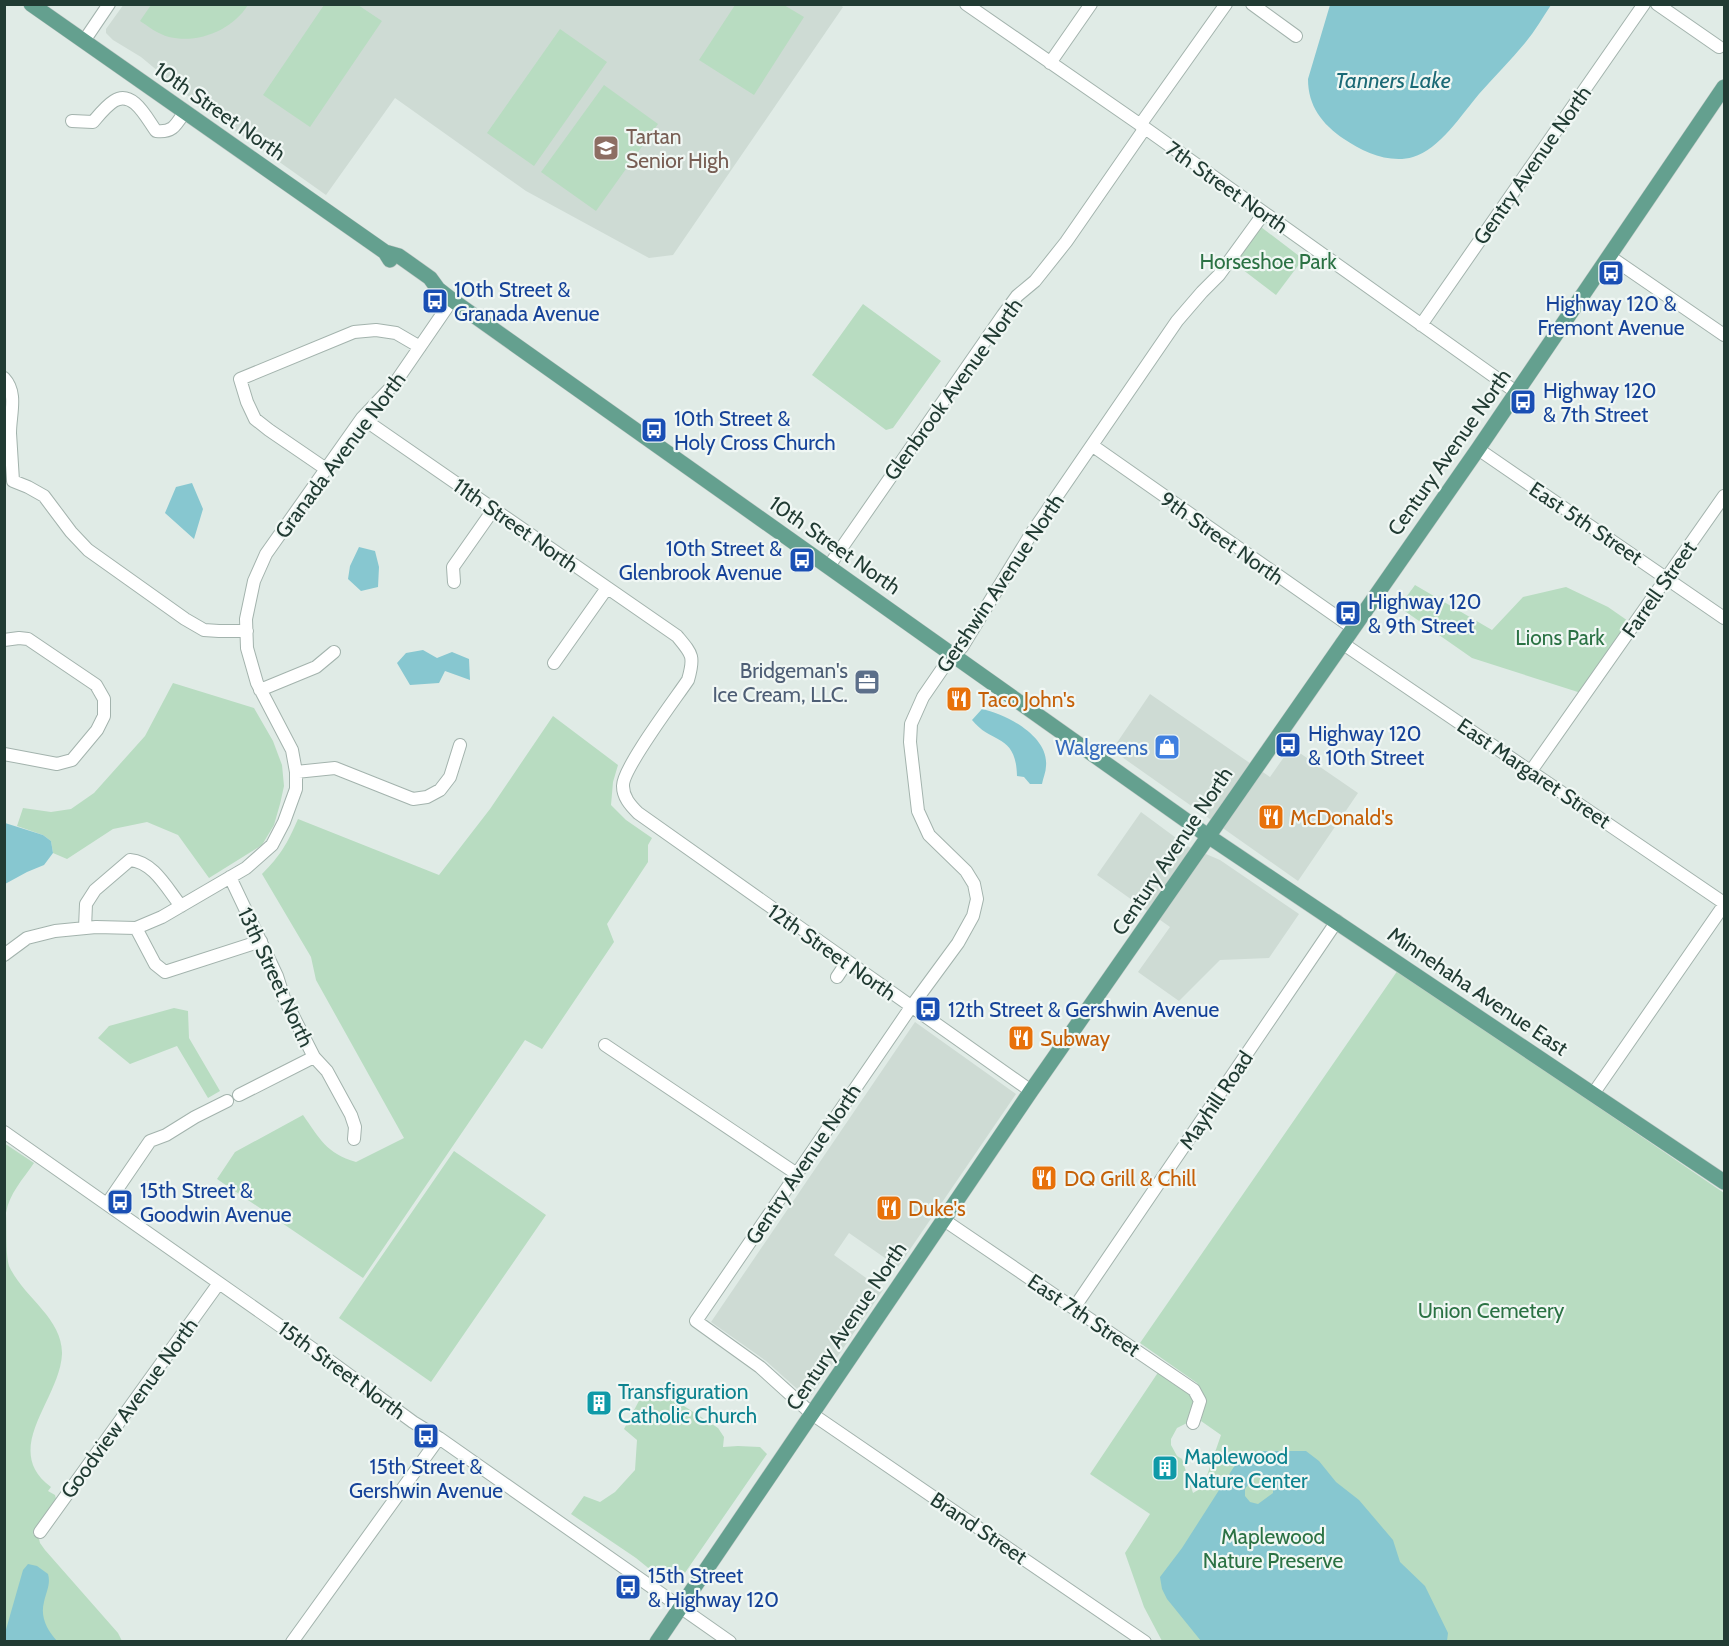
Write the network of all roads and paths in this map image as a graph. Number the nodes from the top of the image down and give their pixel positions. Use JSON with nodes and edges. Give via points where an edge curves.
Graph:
{"nodes":[{"id":1,"x":32,"y":4,"type":"edge"},
{"id":2,"x":109,"y":4,"type":"edge"},
{"id":3,"x":966,"y":4,"type":"edge"},
{"id":4,"x":1091,"y":4,"type":"edge"},
{"id":5,"x":1226,"y":4,"type":"edge"},
{"id":6,"x":1252,"y":4,"type":"edge"},
{"id":7,"x":1644,"y":4,"type":"edge"},
{"id":8,"x":1657,"y":4,"type":"edge"},
{"id":9,"x":1296,"y":36,"type":"dead end"},
{"id":10,"x":84,"y":41,"type":"junction"},
{"id":11,"x":1719,"y":47,"type":"dead end"},
{"id":12,"x":1050,"y":63,"type":"junction"},
{"id":13,"x":1724,"y":87,"type":"edge"},
{"id":14,"x":185,"y":111,"type":"junction"},
{"id":15,"x":72,"y":121,"type":"dead end"},
{"id":16,"x":1142,"y":127,"type":"junction"},
{"id":17,"x":1264,"y":213,"type":"junction"},
{"id":18,"x":1609,"y":256,"type":"junction"},
{"id":19,"x":452,"y":300,"type":"junction"},
{"id":20,"x":1421,"y":325,"type":"junction"},
{"id":21,"x":1725,"y":335,"type":"edge"},
{"id":22,"x":420,"y":347,"type":"junction"},
{"id":23,"x":4,"y":378,"type":"edge"},
{"id":24,"x":1516,"y":392,"type":"junction"},
{"id":25,"x":362,"y":418,"type":"junction"},
{"id":26,"x":1092,"y":446,"type":"junction"},
{"id":27,"x":1478,"y":449,"type":"junction"},
{"id":28,"x":326,"y":469,"type":"junction"},
{"id":29,"x":9,"y":484,"type":"edge"},
{"id":30,"x":1725,"y":496,"type":"edge"},
{"id":31,"x":493,"y":510,"type":"junction"},
{"id":32,"x":829,"y":566,"type":"junction"},
{"id":33,"x":1666,"y":578,"type":"junction"},
{"id":34,"x":454,"y":582,"type":"dead end"},
{"id":35,"x":607,"y":588,"type":"junction"},
{"id":36,"x":1725,"y":618,"type":"edge"},
{"id":37,"x":1353,"y":628,"type":"junction"},
{"id":38,"x":247,"y":631,"type":"junction"},
{"id":39,"x":4,"y":640,"type":"edge"},
{"id":40,"x":1342,"y":643,"type":"junction"},
{"id":41,"x":334,"y":652,"type":"dead end"},
{"id":42,"x":954,"y":655,"type":"junction"},
{"id":43,"x":554,"y":663,"type":"dead end"},
{"id":44,"x":260,"y":690,"type":"junction"},
{"id":45,"x":460,"y":745,"type":"dead end"},
{"id":46,"x":4,"y":754,"type":"edge"},
{"id":47,"x":1532,"y":771,"type":"junction"},
{"id":48,"x":296,"y":772,"type":"junction"},
{"id":49,"x":635,"y":810,"type":"joint"},
{"id":50,"x":1208,"y":836,"type":"junction"},
{"id":51,"x":230,"y":877,"type":"junction"},
{"id":52,"x":1725,"y":904,"type":"edge"},
{"id":53,"x":181,"y":906,"type":"junction"},
{"id":54,"x":1337,"y":921,"type":"junction"},
{"id":55,"x":85,"y":928,"type":"junction"},
{"id":56,"x":136,"y":928,"type":"junction"},
{"id":57,"x":261,"y":941,"type":"junction"},
{"id":58,"x":4,"y":955,"type":"edge"},
{"id":59,"x":847,"y":962,"type":"junction"},
{"id":60,"x":837,"y":977,"type":"dead end"},
{"id":61,"x":911,"y":1007,"type":"junction"},
{"id":62,"x":605,"y":1045,"type":"dead end"},
{"id":63,"x":314,"y":1057,"type":"junction"},
{"id":64,"x":1031,"y":1091,"type":"junction"},
{"id":65,"x":1593,"y":1094,"type":"junction"},
{"id":66,"x":239,"y":1095,"type":"dead end"},
{"id":67,"x":227,"y":1101,"type":"dead end"},
{"id":68,"x":4,"y":1131,"type":"edge"},
{"id":69,"x":354,"y":1139,"type":"dead end"},
{"id":70,"x":797,"y":1174,"type":"junction"},
{"id":71,"x":1725,"y":1182,"type":"edge"},
{"id":72,"x":107,"y":1204,"type":"junction"},
{"id":73,"x":944,"y":1220,"type":"junction"},
{"id":74,"x":219,"y":1283,"type":"junction"},
{"id":75,"x":1074,"y":1308,"type":"junction"},
{"id":76,"x":696,"y":1322,"type":"joint"},
{"id":77,"x":812,"y":1414,"type":"junction"},
{"id":78,"x":1193,"y":1423,"type":"dead end"},
{"id":79,"x":439,"y":1438,"type":"junction"},
{"id":80,"x":40,"y":1532,"type":"dead end"},
{"id":81,"x":680,"y":1608,"type":"junction"},
{"id":82,"x":292,"y":1641,"type":"edge"},
{"id":83,"x":657,"y":1641,"type":"edge"},
{"id":84,"x":730,"y":1641,"type":"edge"},
{"id":85,"x":1145,"y":1641,"type":"edge"}],
"edges":[{"from":1,"to":10,"type":"main road","name":"10th Street North"},
{"from":2,"to":10,"type":"street"},
{"from":3,"to":12,"type":"street","name":"7th Street North"},
{"from":4,"to":12,"type":"street"},
{"from":5,"to":16,"type":"street","name":"Glenbrook Avenue North"},
{"from":6,"to":9,"type":"street"},
{"from":7,"to":20,"type":"street","name":"Gentry Avenue North"},
{"from":8,"to":11,"type":"street"},
{"from":10,"to":14,"type":"main road","name":"10th Street North"},
{"from":12,"to":16,"type":"street","name":"7th Street North"},
{"from":13,"to":18,"type":"main road","name":"Century Avenue North"},
{"from":14,"to":15,"type":"street","via":[[166,132],[156,131],[136,104],[122,99],[114,101],[93,122]]},
{"from":14,"to":19,"type":"main road","name":"10th Street North","via":[[384,252],[393,264]]},
{"from":16,"to":17,"type":"street","name":"7th Street North"},
{"from":16,"to":32,"type":"street","name":"Glenbrook Avenue North","via":[[1066,242],[1002,315]]},
{"from":17,"to":20,"type":"street","name":"7th Street North"},
{"from":17,"to":26,"type":"street","name":"Gershwin Avenue North","via":[[1219,275],[1177,321]]},
{"from":18,"to":21,"type":"street"},
{"from":18,"to":24,"type":"main road","name":"Century Avenue North"},
{"from":19,"to":22,"type":"street","name":"Granada Avenue North"},
{"from":19,"to":32,"type":"main road","name":"10th Street North"},
{"from":20,"to":24,"type":"street","name":"7th Street North"},
{"from":22,"to":25,"type":"street","name":"Granada Avenue North","via":[[395,383]]},
{"from":22,"to":28,"type":"street","via":[[396,333],[354,332],[240,379],[255,418]]},
{"from":23,"to":29,"type":"street","via":[[10,384],[13,408]]},
{"from":24,"to":27,"type":"main road","name":"Century Avenue North"},
{"from":25,"to":28,"type":"street","name":"Granada Avenue North"},
{"from":25,"to":31,"type":"street","name":"11th Street North"},
{"from":26,"to":37,"type":"street","name":"9th Street North"},
{"from":26,"to":42,"type":"street","name":"Gershwin Avenue North"},
{"from":27,"to":33,"type":"street","name":"East 5th Street"},
{"from":27,"to":37,"type":"main road","name":"Century Avenue North"},
{"from":28,"to":38,"type":"street","name":"Granada Avenue North","via":[[266,554],[254,581]]},
{"from":29,"to":38,"type":"street","via":[[28,487],[44,496],[88,550],[185,620],[204,630]]},
{"from":30,"to":33,"type":"street","name":"Farrell Street"},
{"from":31,"to":34,"type":"street","via":[[453,567]]},
{"from":31,"to":35,"type":"street","name":"11th Street North"},
{"from":32,"to":42,"type":"main road","name":"10th Street North"},
{"from":33,"to":36,"type":"street","name":"East 5th Street"},
{"from":33,"to":47,"type":"street","name":"Farrell Street"},
{"from":35,"to":43,"type":"street"},
{"from":35,"to":49,"type":"street","name":"11th Street North","via":[[676,636],[690,651],[693,664],[688,680],[628,767],[622,784],[627,802]]},
{"from":37,"to":40,"type":"main road","name":"Century Avenue North"},
{"from":38,"to":44,"type":"street","name":"Granada Avenue North","via":[[247,648]]},
{"from":39,"to":46,"type":"street","via":[[28,639],[96,685],[104,699],[104,716],[72,760],[57,764]]},
{"from":40,"to":47,"type":"street","name":"East Margaret Street"},
{"from":40,"to":50,"type":"main road","name":"Century Avenue North"},
{"from":41,"to":44,"type":"street","via":[[316,667]]},
{"from":42,"to":50,"type":"main road","name":"10th Street North"},
{"from":42,"to":61,"type":"street","name":"Gershwin Avenue North","via":[[923,696],[911,724],[910,742],[918,811],[929,835],[966,871],[977,899],[973,916],[958,943]]},
{"from":44,"to":48,"type":"street","name":"Granada Avenue North","via":[[292,750]]},
{"from":45,"to":48,"type":"street","via":[[450,777],[440,790],[427,797],[413,799],[335,768]]},
{"from":47,"to":52,"type":"street","name":"East Margaret Street"},
{"from":48,"to":51,"type":"street","name":"Granada Avenue North","via":[[296,789],[272,845]]},
{"from":49,"to":59,"type":"street","name":"12th Street North"},
{"from":50,"to":54,"type":"main road","name":"Minnehaha Avenue East"},
{"from":50,"to":64,"type":"main road","name":"Century Avenue North"},
{"from":51,"to":53,"type":"street","name":"Granada Avenue North"},
{"from":51,"to":57,"type":"street","name":"13th Street North"},
{"from":52,"to":65,"type":"street"},
{"from":53,"to":55,"type":"street","via":[[151,868],[130,860],[95,890],[86,904]]},
{"from":53,"to":56,"type":"street","name":"Granada Avenue North"},
{"from":54,"to":65,"type":"main road","name":"Minnehaha Avenue East"},
{"from":54,"to":75,"type":"street","name":"Mayhill Road"},
{"from":55,"to":56,"type":"street","name":"Granada Avenue North"},
{"from":55,"to":58,"type":"street","name":"Granada Avenue North","via":[[27,938]]},
{"from":56,"to":57,"type":"street","via":[[154,964],[165,972]]},
{"from":57,"to":63,"type":"street","name":"13th Street North"},
{"from":59,"to":60,"type":"street"},
{"from":59,"to":61,"type":"street","name":"12th Street North"},
{"from":61,"to":64,"type":"street","name":"12th Street North"},
{"from":61,"to":70,"type":"street","name":"Gentry Avenue North"},
{"from":62,"to":70,"type":"street"},
{"from":63,"to":66,"type":"street"},
{"from":63,"to":69,"type":"street","name":"13th Street North","via":[[327,1071],[351,1115]]},
{"from":64,"to":73,"type":"main road","name":"Century Avenue North"},
{"from":65,"to":71,"type":"main road","name":"Minnehaha Avenue East"},
{"from":67,"to":72,"type":"street","via":[[150,1142]]},
{"from":68,"to":72,"type":"street","name":"15th Street North"},
{"from":70,"to":76,"type":"street","name":"Gentry Avenue North"},
{"from":72,"to":74,"type":"street","name":"15th Street North"},
{"from":73,"to":75,"type":"street","name":"East 7th Street"},
{"from":73,"to":77,"type":"main road","name":"Century Avenue North"},
{"from":74,"to":79,"type":"street","name":"15th Street North"},
{"from":74,"to":80,"type":"street","name":"Goodview Avenue North"},
{"from":75,"to":78,"type":"street","name":"East 7th Street","via":[[1194,1390],[1200,1401]]},
{"from":76,"to":77,"type":"street","name":"Brand Street","via":[[760,1368]]},
{"from":77,"to":81,"type":"main road","name":"Century Avenue North"},
{"from":77,"to":85,"type":"street","name":"Brand Street"},
{"from":79,"to":81,"type":"street","name":"15th Street North"},
{"from":79,"to":82,"type":"street"},
{"from":81,"to":83,"type":"main road","name":"Century Avenue North"},
{"from":81,"to":84,"type":"street","name":"15th Street North"}]}
